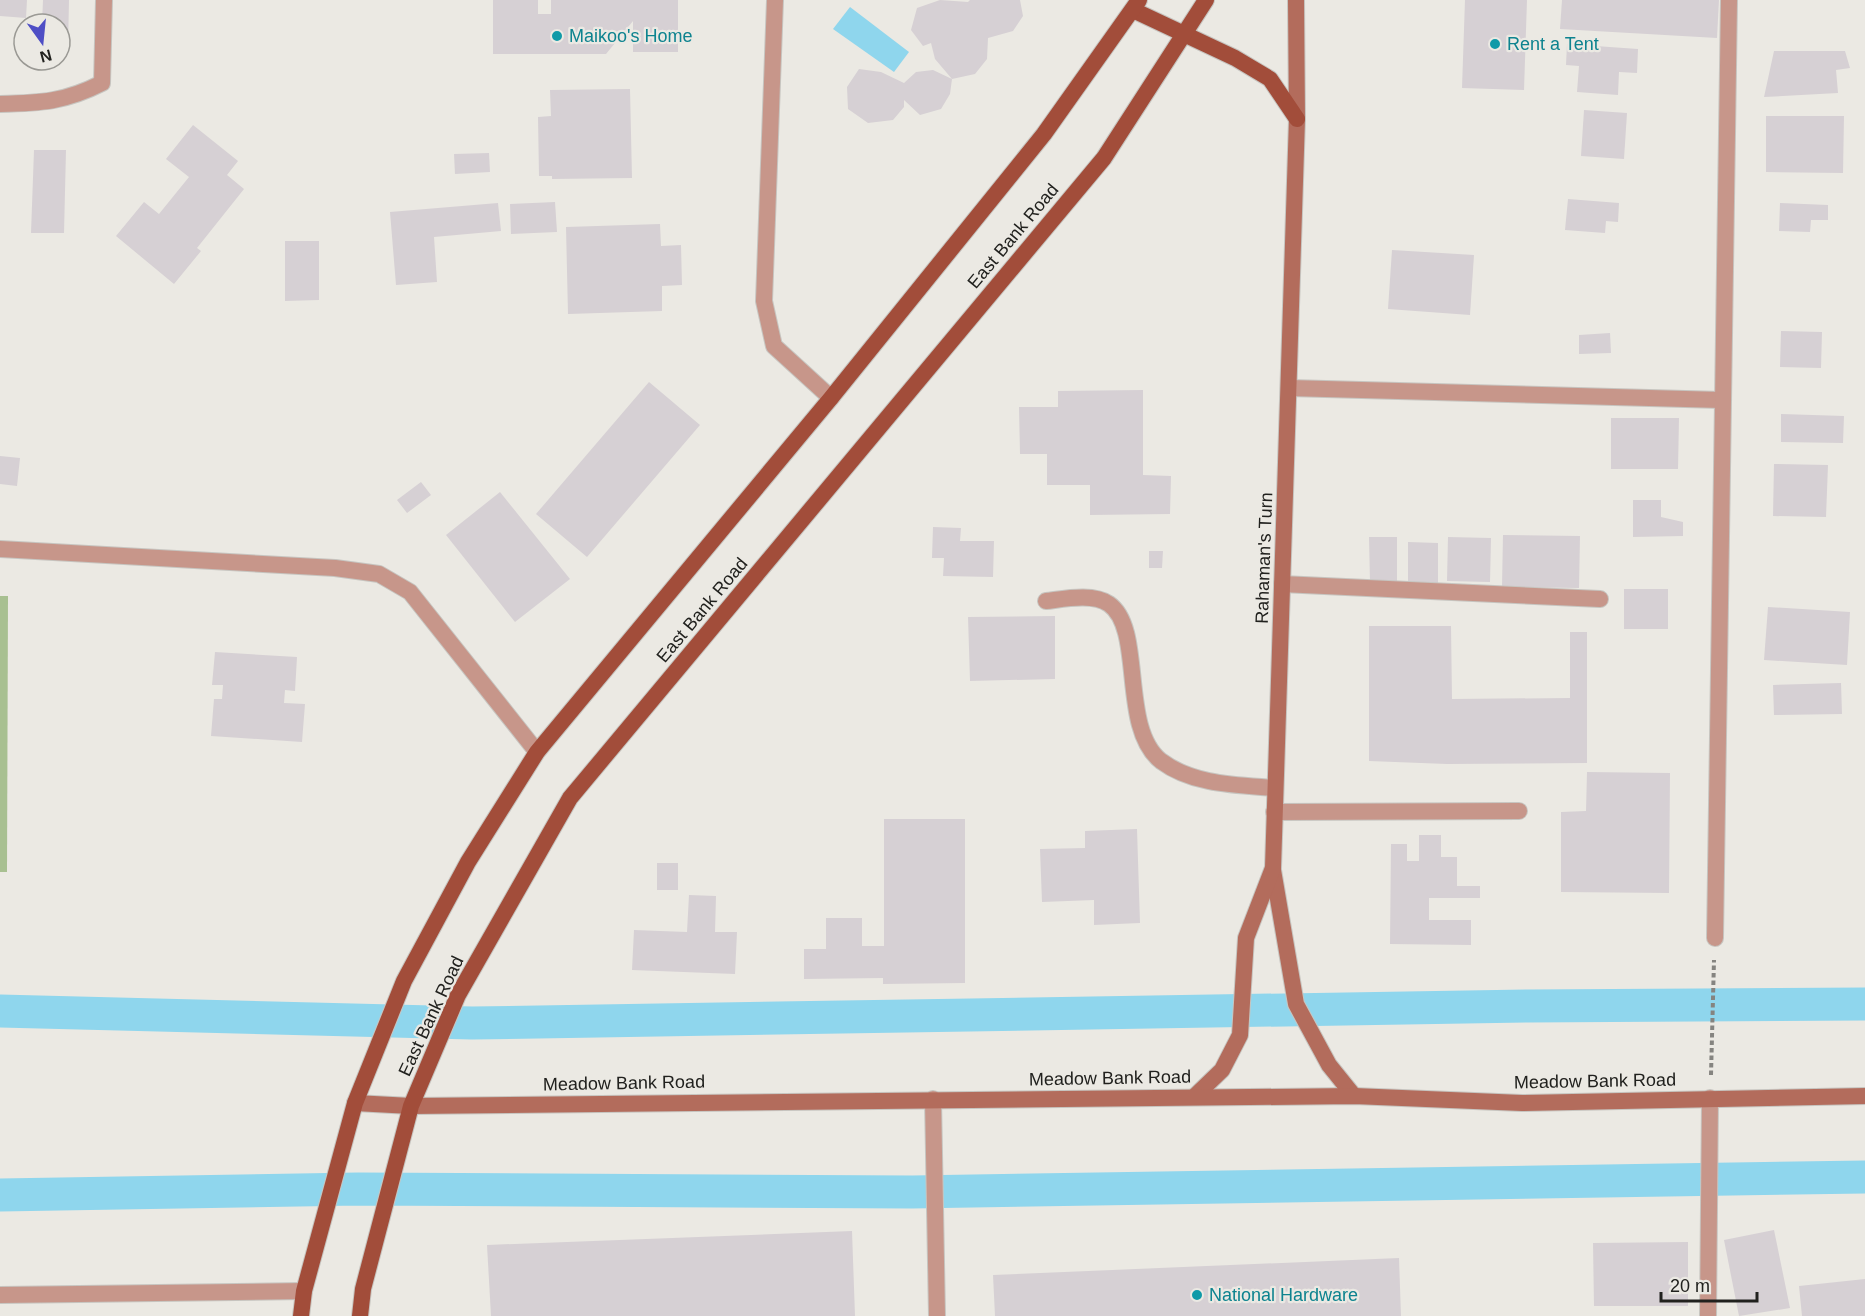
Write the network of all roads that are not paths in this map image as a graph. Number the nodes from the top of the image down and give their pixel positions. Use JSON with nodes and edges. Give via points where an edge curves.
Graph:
{"nodes":[{"id":1,"x":104,"y":0,"type":"edge"},
{"id":2,"x":775,"y":0,"type":"edge"},
{"id":3,"x":1206,"y":0,"type":"edge"},
{"id":4,"x":1296,"y":0,"type":"edge"},
{"id":5,"x":1729,"y":0,"type":"edge"},
{"id":6,"x":1136,"y":5,"type":"edge"},
{"id":7,"x":1186,"y":35,"type":"junction"},
{"id":8,"x":0,"y":104,"type":"edge"},
{"id":9,"x":1297,"y":119,"type":"junction"},
{"id":10,"x":1289,"y":388,"type":"junction"},
{"id":11,"x":831,"y":398,"type":"junction"},
{"id":12,"x":1721,"y":400,"type":"junction"},
{"id":13,"x":0,"y":549,"type":"edge"},
{"id":14,"x":1282,"y":584,"type":"junction"},
{"id":15,"x":1600,"y":599,"type":"dead end"},
{"id":16,"x":1046,"y":601,"type":"dead end"},
{"id":17,"x":537,"y":752,"type":"junction"},
{"id":18,"x":1275,"y":788,"type":"junction"},
{"id":19,"x":1274,"y":812,"type":"junction"},
{"id":20,"x":1519,"y":812,"type":"dead end"},
{"id":21,"x":1273,"y":868,"type":"junction"},
{"id":22,"x":1715,"y":938,"type":"road end"},
{"id":23,"x":1354,"y":1096,"type":"junction"},
{"id":24,"x":1865,"y":1096,"type":"edge"},
{"id":25,"x":1194,"y":1097,"type":"junction"},
{"id":26,"x":1710,"y":1098,"type":"junction"},
{"id":27,"x":933,"y":1099,"type":"junction"},
{"id":28,"x":355,"y":1103,"type":"junction"},
{"id":29,"x":411,"y":1106,"type":"junction"},
{"id":30,"x":304,"y":1291,"type":"junction"},
{"id":31,"x":0,"y":1295,"type":"edge"},
{"id":32,"x":301,"y":1316,"type":"edge"},
{"id":33,"x":360,"y":1316,"type":"edge"},
{"id":34,"x":937,"y":1316,"type":"edge"},
{"id":35,"x":1708,"y":1316,"type":"edge"}],
"edges":[{"from":1,"to":8,"type":"street","via":[[102,84],[74,98]]},
{"from":2,"to":11,"type":"street","via":[[764,301],[774,346]]},
{"from":3,"to":7,"type":"main road","name":"East Bank Road"},
{"from":4,"to":9,"type":"main road","name":"Rahaman's Turn"},
{"from":5,"to":12,"type":"street"},
{"from":6,"to":7,"type":"main road"},
{"from":6,"to":11,"type":"main road","name":"East Bank Road","via":[[1044,134]]},
{"from":7,"to":9,"type":"main road","via":[[1270,79]]},
{"from":7,"to":29,"type":"main road","name":"East Bank Road","via":[[1104,158],[570,798],[458,995]]},
{"from":9,"to":10,"type":"main road","name":"Rahaman's Turn"},
{"from":10,"to":12,"type":"street"},
{"from":10,"to":14,"type":"main road","name":"Rahaman's Turn"},
{"from":11,"to":17,"type":"main road","name":"East Bank Road"},
{"from":12,"to":22,"type":"street"},
{"from":13,"to":17,"type":"street","via":[[335,568],[379,574],[410,592]]},
{"from":14,"to":15,"type":"street"},
{"from":14,"to":18,"type":"main road","name":"Rahaman's Turn"},
{"from":16,"to":18,"type":"street","via":[[1081,598],[1108,604],[1121,618],[1138,711],[1146,740],[1159,760],[1179,772],[1212,782]]},
{"from":17,"to":28,"type":"main road","name":"East Bank Road","via":[[468,862],[404,981]]},
{"from":18,"to":19,"type":"main road","name":"Rahaman's Turn"},
{"from":19,"to":20,"type":"street"},
{"from":19,"to":21,"type":"main road","name":"Rahaman's Turn"},
{"from":21,"to":23,"type":"main road","via":[[1296,1004],[1329,1065]]},
{"from":21,"to":25,"type":"main road","name":"Rahaman's Turn","via":[[1246,938],[1240,1035],[1222,1070]]},
{"from":23,"to":25,"type":"main road","name":"Meadow Bank Road"},
{"from":23,"to":26,"type":"main road","name":"Meadow Bank Road","via":[[1522,1103]]},
{"from":24,"to":26,"type":"main road","name":"Meadow Bank Road"},
{"from":25,"to":27,"type":"main road","name":"Meadow Bank Road"},
{"from":26,"to":35,"type":"street"},
{"from":27,"to":29,"type":"main road","name":"Meadow Bank Road"},
{"from":27,"to":34,"type":"street"},
{"from":28,"to":29,"type":"main road","name":"Meadow Bank Road"},
{"from":28,"to":30,"type":"main road","name":"East Bank Road"},
{"from":29,"to":33,"type":"main road","name":"East Bank Road","via":[[363,1289]]},
{"from":30,"to":31,"type":"street"},
{"from":30,"to":32,"type":"main road","name":"East Bank Road"}]}
